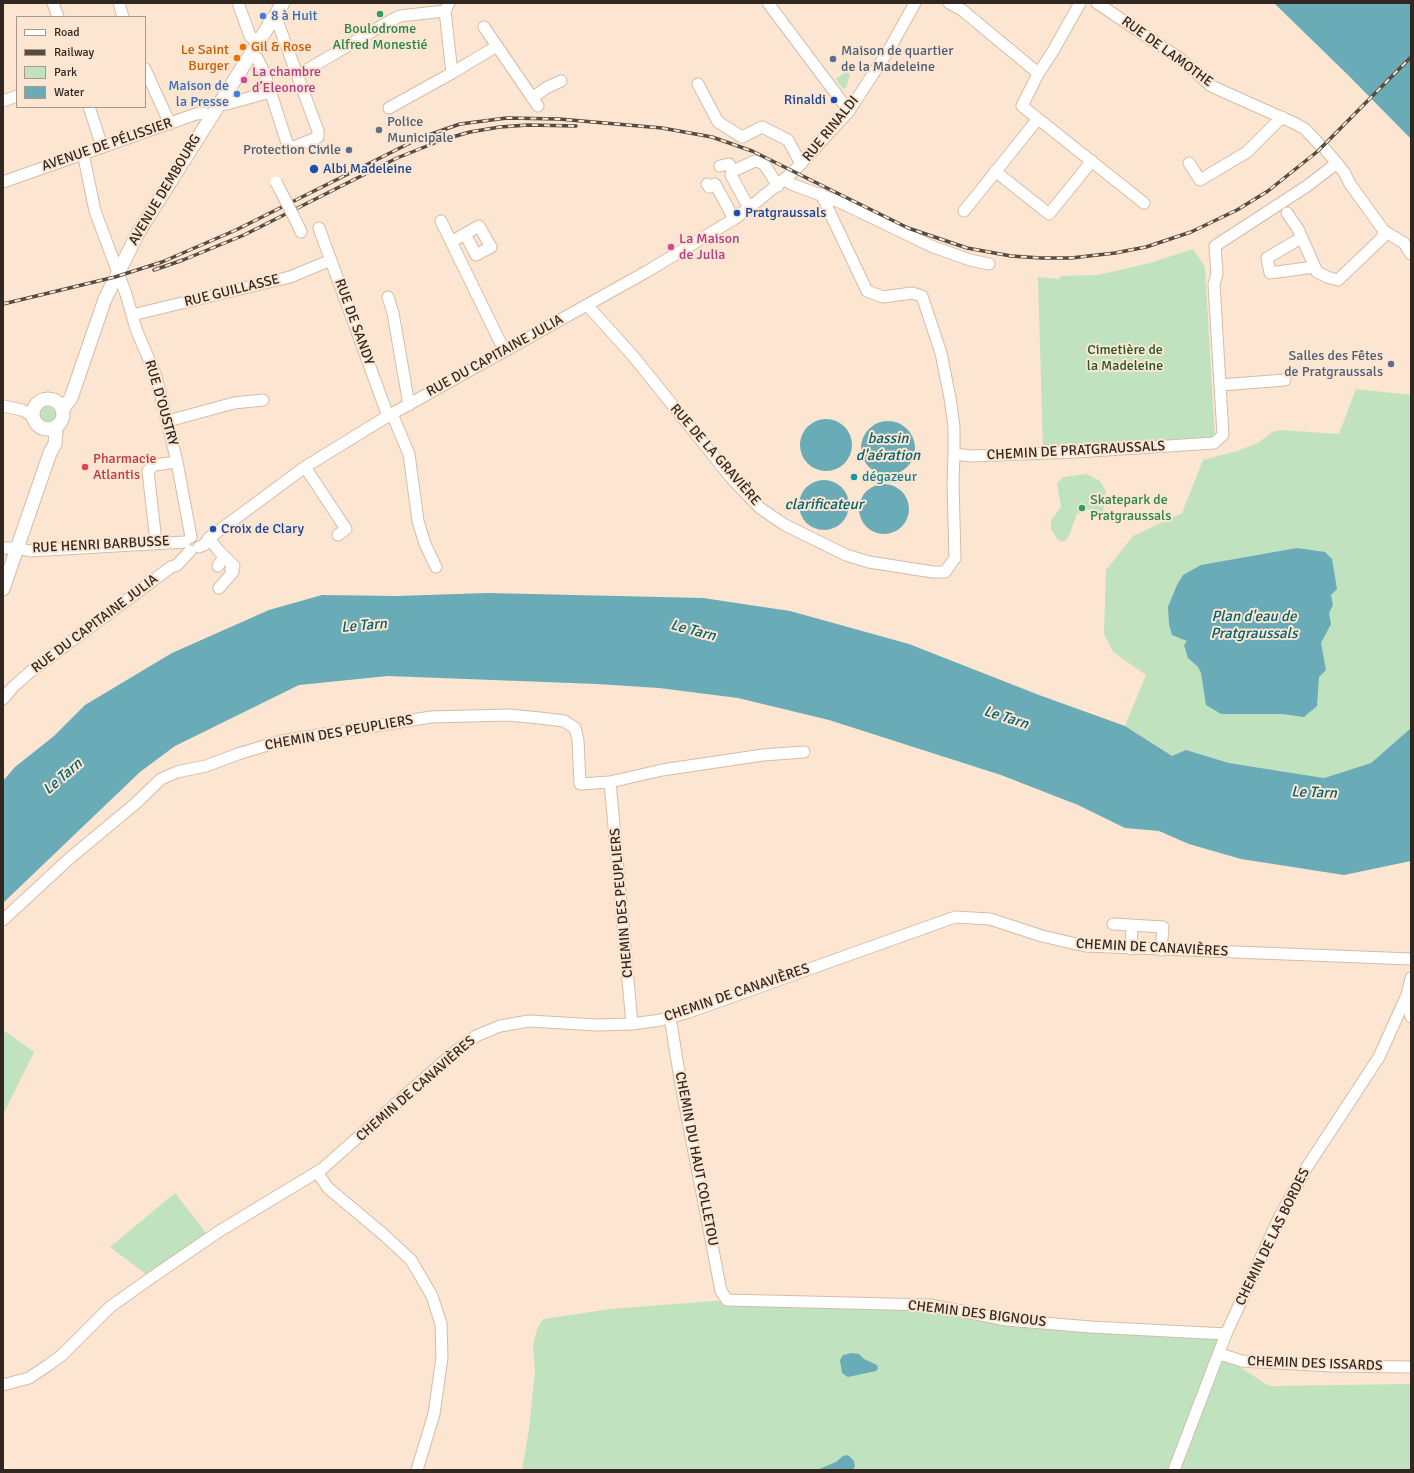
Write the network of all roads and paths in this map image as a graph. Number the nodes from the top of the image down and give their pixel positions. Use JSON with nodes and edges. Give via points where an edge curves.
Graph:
{"nodes":[{"id":1,"x":53,"y":3,"type":"edge"},
{"id":2,"x":119,"y":3,"type":"edge"},
{"id":3,"x":238,"y":3,"type":"edge"},
{"id":4,"x":283,"y":3,"type":"edge"},
{"id":5,"x":768,"y":3,"type":"edge"},
{"id":6,"x":915,"y":3,"type":"edge"},
{"id":7,"x":949,"y":3,"type":"edge"},
{"id":8,"x":1080,"y":3,"type":"edge"},
{"id":9,"x":1097,"y":3,"type":"edge"},
{"id":10,"x":447,"y":7,"type":"edge"},
{"id":11,"x":275,"y":15,"type":"junction"},
{"id":12,"x":58,"y":16,"type":"edge"},
{"id":13,"x":123,"y":16,"type":"edge"},
{"id":14,"x":484,"y":27,"type":"dead end"},
{"id":15,"x":258,"y":42,"type":"junction"},
{"id":16,"x":497,"y":46,"type":"junction"},
{"id":17,"x":251,"y":54,"type":"junction"},
{"id":18,"x":146,"y":71,"type":"edge"},
{"id":19,"x":452,"y":73,"type":"junction"},
{"id":20,"x":1038,"y":73,"type":"junction"},
{"id":21,"x":298,"y":75,"type":"junction"},
{"id":22,"x":561,"y":81,"type":"dead end"},
{"id":23,"x":698,"y":84,"type":"dead end"},
{"id":24,"x":270,"y":92,"type":"junction"},
{"id":25,"x":16,"y":96,"type":"edge"},
{"id":26,"x":3,"y":101,"type":"edge"},
{"id":27,"x":218,"y":104,"type":"junction"},
{"id":28,"x":89,"y":108,"type":"edge"},
{"id":29,"x":389,"y":108,"type":"dead end"},
{"id":30,"x":849,"y":111,"type":"junction"},
{"id":31,"x":210,"y":117,"type":"junction"},
{"id":32,"x":1282,"y":117,"type":"junction"},
{"id":33,"x":1037,"y":120,"type":"junction"},
{"id":34,"x":170,"y":124,"type":"junction"},
{"id":35,"x":102,"y":146,"type":"junction"},
{"id":36,"x":83,"y":153,"type":"junction"},
{"id":37,"x":1092,"y":161,"type":"junction"},
{"id":38,"x":1189,"y":163,"type":"dead end"},
{"id":39,"x":1337,"y":163,"type":"junction"},
{"id":40,"x":720,"y":166,"type":"dead end"},
{"id":41,"x":798,"y":168,"type":"junction"},
{"id":42,"x":733,"y":171,"type":"junction"},
{"id":43,"x":995,"y":171,"type":"junction"},
{"id":44,"x":3,"y":182,"type":"edge"},
{"id":45,"x":276,"y":182,"type":"dead end"},
{"id":46,"x":782,"y":183,"type":"junction"},
{"id":47,"x":707,"y":184,"type":"dead end"},
{"id":48,"x":821,"y":194,"type":"junction"},
{"id":49,"x":1144,"y":203,"type":"dead end"},
{"id":50,"x":749,"y":208,"type":"junction"},
{"id":51,"x":964,"y":211,"type":"dead end"},
{"id":52,"x":1287,"y":213,"type":"dead end"},
{"id":53,"x":734,"y":219,"type":"junction"},
{"id":54,"x":441,"y":222,"type":"dead end"},
{"id":55,"x":319,"y":228,"type":"dead end"},
{"id":56,"x":1384,"y":231,"type":"junction"},
{"id":57,"x":301,"y":232,"type":"dead end"},
{"id":58,"x":465,"y":234,"type":"dead end"},
{"id":59,"x":1301,"y":238,"type":"junction"},
{"id":60,"x":451,"y":242,"type":"junction"},
{"id":61,"x":1411,"y":254,"type":"edge"},
{"id":62,"x":331,"y":260,"type":"junction"},
{"id":63,"x":989,"y":264,"type":"dead end"},
{"id":64,"x":1314,"y":267,"type":"junction"},
{"id":65,"x":117,"y":272,"type":"junction"},
{"id":66,"x":388,"y":297,"type":"dead end"},
{"id":67,"x":587,"y":305,"type":"junction"},
{"id":68,"x":132,"y":315,"type":"junction"},
{"id":69,"x":504,"y":350,"type":"junction"},
{"id":70,"x":1285,"y":380,"type":"dead end"},
{"id":71,"x":1220,"y":385,"type":"junction"},
{"id":72,"x":263,"y":400,"type":"dead end"},
{"id":73,"x":409,"y":405,"type":"junction"},
{"id":74,"x":3,"y":406,"type":"edge"},
{"id":75,"x":58,"y":406,"type":"junction"},
{"id":76,"x":30,"y":411,"type":"junction"},
{"id":77,"x":390,"y":415,"type":"junction"},
{"id":78,"x":168,"y":421,"type":"junction"},
{"id":79,"x":50,"y":428,"type":"junction"},
{"id":80,"x":954,"y":454,"type":"junction"},
{"id":81,"x":177,"y":462,"type":"junction"},
{"id":82,"x":305,"y":467,"type":"junction"},
{"id":83,"x":338,"y":535,"type":"dead end"},
{"id":84,"x":156,"y":542,"type":"junction"},
{"id":85,"x":194,"y":543,"type":"junction"},
{"id":86,"x":3,"y":548,"type":"edge"},
{"id":87,"x":17,"y":548,"type":"junction"},
{"id":88,"x":224,"y":557,"type":"junction"},
{"id":89,"x":218,"y":566,"type":"dead end"},
{"id":90,"x":436,"y":567,"type":"dead end"},
{"id":91,"x":3,"y":588,"type":"edge"},
{"id":92,"x":219,"y":588,"type":"dead end"},
{"id":93,"x":3,"y":699,"type":"edge"},
{"id":94,"x":804,"y":752,"type":"dead end"},
{"id":95,"x":610,"y":782,"type":"junction"},
{"id":96,"x":3,"y":920,"type":"edge"},
{"id":97,"x":1114,"y":924,"type":"dead end"},
{"id":98,"x":1132,"y":925,"type":"junction"},
{"id":99,"x":1131,"y":949,"type":"junction"},
{"id":100,"x":1161,"y":950,"type":"junction"},
{"id":101,"x":1411,"y":959,"type":"edge"},
{"id":102,"x":1411,"y":978,"type":"edge"},
{"id":103,"x":1409,"y":996,"type":"edge"},
{"id":104,"x":670,"y":1017,"type":"junction"},
{"id":105,"x":1411,"y":1017,"type":"edge"},
{"id":106,"x":632,"y":1024,"type":"junction"},
{"id":107,"x":317,"y":1172,"type":"junction"},
{"id":108,"x":726,"y":1300,"type":"joint"},
{"id":109,"x":1226,"y":1334,"type":"junction"},
{"id":110,"x":1220,"y":1354,"type":"junction"},
{"id":111,"x":1411,"y":1367,"type":"edge"},
{"id":112,"x":3,"y":1385,"type":"edge"},
{"id":113,"x":417,"y":1470,"type":"edge"},
{"id":114,"x":1174,"y":1470,"type":"edge"}],
"edges":[{"from":1,"to":12,"type":"street"},
{"from":2,"to":13,"type":"street"},
{"from":3,"to":15,"type":"street","via":[[250,36]]},
{"from":4,"to":11,"type":"main road","name":"AVENUE DEMBOURG"},
{"from":5,"to":30,"type":"street"},
{"from":6,"to":30,"type":"street","name":"RUE RINALDI","via":[[890,48]]},
{"from":7,"to":20,"type":"street","via":[[962,10]]},
{"from":8,"to":20,"type":"street"},
{"from":9,"to":32,"type":"street","name":"RUE DE LAMOTHE","via":[[1182,60],[1211,86]]},
{"from":10,"to":19,"type":"street"},
{"from":10,"to":21,"type":"street","via":[[400,16]]},
{"from":11,"to":15,"type":"main road","name":"AVENUE DEMBOURG"},
{"from":11,"to":21,"type":"street"},
{"from":14,"to":16,"type":"street"},
{"from":15,"to":17,"type":"main road","name":"AVENUE DEMBOURG"},
{"from":16,"to":19,"type":"street"},
{"from":16,"to":22,"type":"street","via":[[535,102],[546,88]]},
{"from":17,"to":24,"type":"street","via":[[257,58]]},
{"from":17,"to":27,"type":"main road","name":"AVENUE DEMBOURG"},
{"from":18,"to":34,"type":"street"},
{"from":19,"to":29,"type":"street"},
{"from":20,"to":33,"type":"street","via":[[1022,106]]},
{"from":21,"to":24,"type":"street","via":[[318,131],[318,138],[288,149]]},
{"from":23,"to":41,"type":"street","via":[[718,122],[742,137],[762,127],[788,140]]},
{"from":24,"to":27,"type":"street","via":[[227,104]]},
{"from":25,"to":26,"type":"street"},
{"from":27,"to":31,"type":"main road","name":"AVENUE DEMBOURG"},
{"from":28,"to":35,"type":"street"},
{"from":30,"to":41,"type":"street","name":"RUE RINALDI"},
{"from":31,"to":34,"type":"street","name":"AVENUE DE PÉLISSIER","via":[[204,113],[196,114]]},
{"from":31,"to":65,"type":"main road","name":"AVENUE DEMBOURG"},
{"from":32,"to":38,"type":"street","via":[[1247,152],[1200,180]]},
{"from":32,"to":39,"type":"street","name":"RUE DE LAMOTHE","via":[[1305,129]]},
{"from":33,"to":37,"type":"street"},
{"from":33,"to":43,"type":"street"},
{"from":34,"to":35,"type":"street","name":"AVENUE DE PÉLISSIER"},
{"from":35,"to":36,"type":"street","name":"AVENUE DE PÉLISSIER"},
{"from":36,"to":44,"type":"street","name":"AVENUE DE PÉLISSIER"},
{"from":36,"to":65,"type":"street","name":"RUE D'OUSTRY","via":[[95,211]]},
{"from":37,"to":43,"type":"street","via":[[1049,214]]},
{"from":37,"to":49,"type":"street"},
{"from":39,"to":56,"type":"street","name":"RUE DE LAMOTHE"},
{"from":39,"to":71,"type":"street","name":"CHEMIN DE PRATGRAUSSALS","via":[[1307,186],[1215,246],[1217,274],[1214,284]]},
{"from":40,"to":42,"type":"street","via":[[729,164]]},
{"from":41,"to":46,"type":"street","name":"RUE DU CAPITAINE JULIA"},
{"from":42,"to":46,"type":"street","via":[[755,161],[764,164]]},
{"from":42,"to":50,"type":"street","via":[[731,176]]},
{"from":43,"to":51,"type":"street"},
{"from":45,"to":57,"type":"street","bridge":true},
{"from":46,"to":48,"type":"street"},
{"from":46,"to":50,"type":"street","name":"RUE DU CAPITAINE JULIA"},
{"from":47,"to":53,"type":"street","via":[[709,187],[715,184]]},
{"from":48,"to":63,"type":"street","via":[[931,246]]},
{"from":48,"to":80,"type":"street","via":[[867,291],[883,297],[912,293],[922,296],[941,352],[954,427]]},
{"from":50,"to":53,"type":"street","name":"RUE DU CAPITAINE JULIA"},
{"from":52,"to":59,"type":"street"},
{"from":53,"to":67,"type":"street","name":"RUE DU CAPITAINE JULIA"},
{"from":54,"to":60,"type":"street"},
{"from":55,"to":62,"type":"street","name":"RUE DE SANDY"},
{"from":56,"to":61,"type":"street","name":"RUE DE LAMOTHE","via":[[1404,243]]},
{"from":56,"to":64,"type":"street","via":[[1382,238],[1338,280],[1327,277]]},
{"from":58,"to":60,"type":"street"},
{"from":59,"to":64,"type":"street"},
{"from":59,"to":64,"type":"street","via":[[1267,258],[1270,273]]},
{"from":60,"to":69,"type":"street"},
{"from":62,"to":68,"type":"street","name":"RUE GUILLASSE","via":[[290,277]]},
{"from":62,"to":77,"type":"street","name":"RUE DE SANDY"},
{"from":65,"to":68,"type":"street","name":"RUE D'OUSTRY"},
{"from":65,"to":75,"type":"main road","name":"AVENUE DEMBOURG","via":[[105,299],[71,398]]},
{"from":66,"to":73,"type":"street"},
{"from":67,"to":69,"type":"street","name":"RUE DU CAPITAINE JULIA"},
{"from":67,"to":80,"type":"street","name":"RUE DE LA GRAVIÈRE","via":[[633,356],[733,480],[760,508],[785,525],[846,555],[869,562],[945,572],[955,558],[952,483]]},
{"from":68,"to":78,"type":"street","name":"RUE D'OUSTRY","via":[[156,376]]},
{"from":69,"to":73,"type":"street","name":"RUE DU CAPITAINE JULIA"},
{"from":70,"to":71,"type":"street"},
{"from":71,"to":80,"type":"street","name":"CHEMIN DE PRATGRAUSSALS","via":[[1223,435],[1214,444],[1076,452],[971,456]]},
{"from":72,"to":78,"type":"street","via":[[234,403]]},
{"from":73,"to":77,"type":"street","name":"RUE DU CAPITAINE JULIA"},
{"from":74,"to":76,"type":"street"},
{"from":75,"to":76,"type":"main road","via":[[44,400]]},
{"from":75,"to":79,"type":"main road","via":[[62,418]]},
{"from":76,"to":79,"type":"main road","via":[[36,423]]},
{"from":77,"to":82,"type":"street","name":"RUE DU CAPITAINE JULIA"},
{"from":77,"to":90,"type":"street","name":"RUE DE SANDY","via":[[409,454],[418,521]]},
{"from":78,"to":81,"type":"street","name":"RUE D'OUSTRY"},
{"from":79,"to":87,"type":"main road","via":[[50,453]]},
{"from":81,"to":84,"type":"street","via":[[154,465],[148,471]]},
{"from":81,"to":85,"type":"street","name":"RUE D'OUSTRY"},
{"from":82,"to":83,"type":"street","via":[[346,529]]},
{"from":82,"to":85,"type":"street","name":"RUE DU CAPITAINE JULIA"},
{"from":84,"to":85,"type":"street","name":"RUE HENRI BARBUSSE"},
{"from":84,"to":87,"type":"street","name":"RUE HENRI BARBUSSE","via":[[30,551]]},
{"from":85,"to":88,"type":"street"},
{"from":85,"to":93,"type":"street","name":"RUE DU CAPITAINE JULIA","via":[[177,565],[30,672]]},
{"from":86,"to":87,"type":"street","name":"RUE HENRI BARBUSSE"},
{"from":87,"to":91,"type":"main road"},
{"from":88,"to":89,"type":"street"},
{"from":88,"to":92,"type":"street","via":[[234,566],[231,569],[233,572]]},
{"from":94,"to":95,"type":"street","name":"CHEMIN DES PEUPLIERS","via":[[763,755],[669,769]]},
{"from":95,"to":96,"type":"street","name":"CHEMIN DES PEUPLIERS","via":[[580,784],[575,728],[564,721],[540,718],[508,715],[431,717],[281,741],[161,779]]},
{"from":95,"to":106,"type":"street","name":"CHEMIN DES PEUPLIERS"},
{"from":97,"to":98,"type":"street"},
{"from":98,"to":99,"type":"street"},
{"from":98,"to":100,"type":"street","via":[[1163,927]]},
{"from":99,"to":100,"type":"street","name":"CHEMIN DE CANAVIÈRES"},
{"from":99,"to":104,"type":"street","name":"CHEMIN DE CANAVIÈRES","via":[[1085,946],[1042,936],[990,919],[955,917]]},
{"from":100,"to":101,"type":"street","name":"CHEMIN DE CANAVIÈRES"},
{"from":102,"to":103,"type":"street"},
{"from":103,"to":105,"type":"street"},
{"from":103,"to":109,"type":"street","name":"CHEMIN DE LAS BORDES","via":[[1379,1057],[1307,1167],[1279,1218]]},
{"from":104,"to":106,"type":"street","name":"CHEMIN DE CANAVIÈRES"},
{"from":104,"to":108,"type":"street","name":"CHEMIN DU HAUT COLLETOU","via":[[721,1291]]},
{"from":106,"to":107,"type":"street","name":"CHEMIN DE CANAVIÈRES","via":[[596,1025],[529,1021],[500,1026],[476,1036]]},
{"from":107,"to":112,"type":"street","name":"CHEMIN DE CANAVIÈRES","via":[[218,1232],[122,1298],[48,1366],[29,1378]]},
{"from":107,"to":113,"type":"street","via":[[328,1188],[412,1260],[432,1296],[441,1324],[442,1357],[434,1414]]},
{"from":108,"to":109,"type":"street","name":"CHEMIN DES BIGNOUS","via":[[930,1305],[1007,1320]]},
{"from":109,"to":110,"type":"street","name":"CHEMIN DE LAS BORDES"},
{"from":110,"to":111,"type":"street","name":"CHEMIN DES ISSARDS","via":[[1242,1361]]},
{"from":110,"to":114,"type":"street","name":"CHEMIN DE LAS BORDES"}]}
